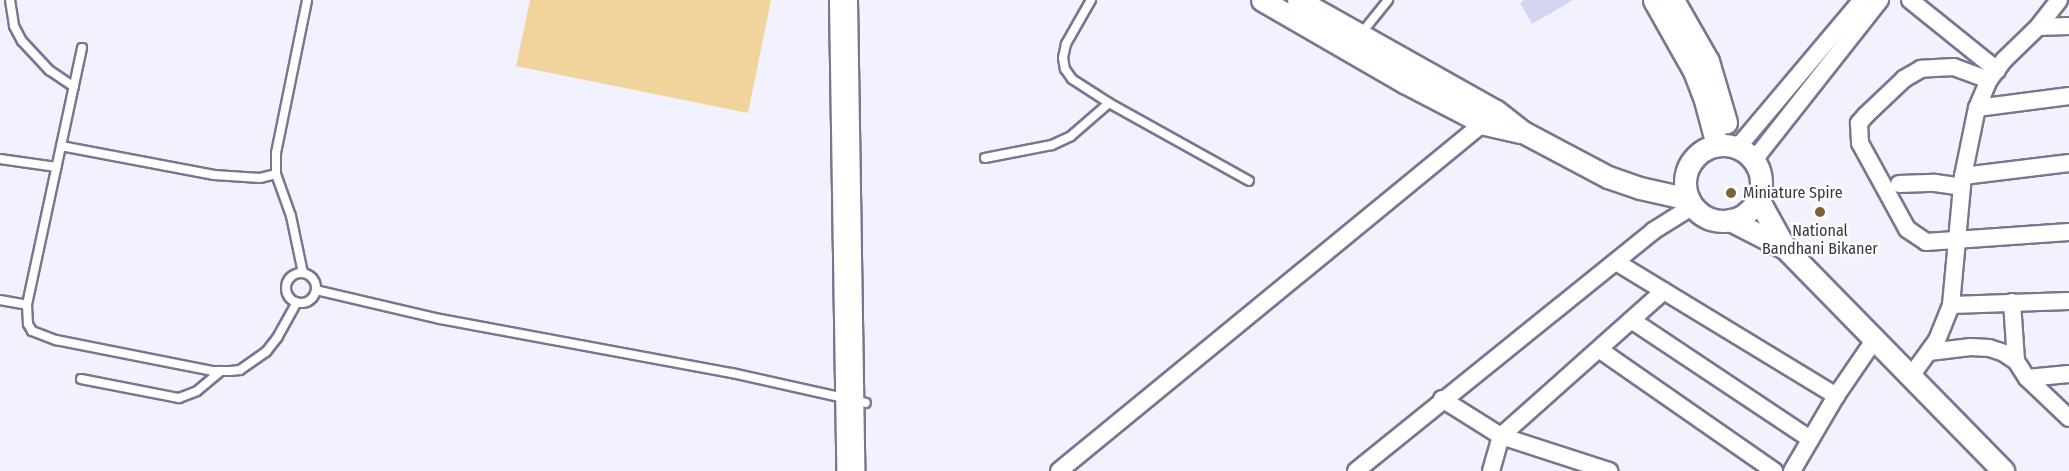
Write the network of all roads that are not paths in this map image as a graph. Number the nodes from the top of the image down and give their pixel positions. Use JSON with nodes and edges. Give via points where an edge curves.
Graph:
{"nodes":[{"id":1,"x":10,"y":0,"type":"edge"},
{"id":2,"x":307,"y":0,"type":"edge"},
{"id":3,"x":843,"y":0,"type":"edge"},
{"id":4,"x":862,"y":0,"type":"edge"},
{"id":5,"x":1091,"y":0,"type":"edge"},
{"id":6,"x":1262,"y":0,"type":"edge"},
{"id":7,"x":1298,"y":0,"type":"edge"},
{"id":8,"x":1388,"y":0,"type":"edge"},
{"id":9,"x":1654,"y":0,"type":"edge"},
{"id":10,"x":1673,"y":0,"type":"edge"},
{"id":11,"x":1862,"y":0,"type":"edge"},
{"id":12,"x":1880,"y":0,"type":"edge"},
{"id":13,"x":1910,"y":0,"type":"edge"},
{"id":14,"x":2059,"y":0,"type":"edge"},
{"id":15,"x":2069,"y":26,"type":"edge"},
{"id":16,"x":2038,"y":27,"type":"junction"},
{"id":17,"x":1359,"y":35,"type":"junction"},
{"id":18,"x":82,"y":48,"type":"dead end"},
{"id":19,"x":1993,"y":75,"type":"junction"},
{"id":20,"x":74,"y":87,"type":"junction"},
{"id":21,"x":2069,"y":96,"type":"edge"},
{"id":22,"x":1108,"y":103,"type":"junction"},
{"id":23,"x":1977,"y":108,"type":"junction"},
{"id":24,"x":1491,"y":118,"type":"junction"},
{"id":25,"x":61,"y":147,"type":"junction"},
{"id":26,"x":1735,"y":150,"type":"junction"},
{"id":27,"x":985,"y":158,"type":"dead end"},
{"id":28,"x":0,"y":159,"type":"edge"},
{"id":29,"x":2069,"y":163,"type":"edge"},
{"id":30,"x":56,"y":167,"type":"junction"},
{"id":31,"x":276,"y":174,"type":"junction"},
{"id":32,"x":1249,"y":181,"type":"dead end"},
{"id":33,"x":1962,"y":182,"type":"junction"},
{"id":34,"x":1899,"y":184,"type":"dead end"},
{"id":35,"x":1758,"y":199,"type":"junction"},
{"id":36,"x":1691,"y":202,"type":"junction"},
{"id":37,"x":1730,"y":220,"type":"junction"},
{"id":38,"x":2069,"y":232,"type":"edge"},
{"id":39,"x":1957,"y":240,"type":"junction"},
{"id":40,"x":1785,"y":248,"type":"junction"},
{"id":41,"x":1616,"y":262,"type":"junction"},
{"id":42,"x":303,"y":273,"type":"junction"},
{"id":43,"x":316,"y":290,"type":"junction"},
{"id":44,"x":1664,"y":291,"type":"junction"},
{"id":45,"x":0,"y":300,"type":"edge"},
{"id":46,"x":2069,"y":301,"type":"edge"},
{"id":47,"x":297,"y":302,"type":"junction"},
{"id":48,"x":2012,"y":302,"type":"junction"},
{"id":49,"x":27,"y":305,"type":"junction"},
{"id":50,"x":1951,"y":305,"type":"junction"},
{"id":51,"x":1633,"y":321,"type":"junction"},
{"id":52,"x":1875,"y":339,"type":"junction"},
{"id":53,"x":1600,"y":350,"type":"junction"},
{"id":54,"x":1929,"y":352,"type":"junction"},
{"id":55,"x":2016,"y":361,"type":"junction"},
{"id":56,"x":221,"y":371,"type":"junction"},
{"id":57,"x":2069,"y":374,"type":"edge"},
{"id":58,"x":1911,"y":376,"type":"junction"},
{"id":59,"x":2027,"y":378,"type":"junction"},
{"id":60,"x":81,"y":379,"type":"dead end"},
{"id":61,"x":1836,"y":396,"type":"junction"},
{"id":62,"x":1442,"y":399,"type":"junction"},
{"id":63,"x":858,"y":401,"type":"junction"},
{"id":64,"x":2069,"y":418,"type":"edge"},
{"id":65,"x":1501,"y":436,"type":"junction"},
{"id":66,"x":1810,"y":439,"type":"junction"},
{"id":67,"x":850,"y":471,"type":"edge"},
{"id":68,"x":866,"y":471,"type":"edge"},
{"id":69,"x":1059,"y":471,"type":"edge"},
{"id":70,"x":1356,"y":471,"type":"edge"},
{"id":71,"x":1491,"y":471,"type":"edge"},
{"id":72,"x":1608,"y":471,"type":"edge"},
{"id":73,"x":1774,"y":471,"type":"edge"},
{"id":74,"x":1792,"y":471,"type":"edge"},
{"id":75,"x":2003,"y":471,"type":"edge"}],
"edges":[{"from":1,"to":20,"type":"lane","via":[[14,26],[32,54]]},
{"from":2,"to":31,"type":"lane","via":[[278,139]]},
{"from":3,"to":63,"type":"main road"},
{"from":4,"to":63,"type":"main road"},
{"from":5,"to":22,"type":"lane","via":[[1074,28],[1063,58],[1072,79]]},
{"from":6,"to":24,"type":"street","via":[[1396,78]]},
{"from":7,"to":17,"type":"street"},
{"from":8,"to":17,"type":"lane"},
{"from":9,"to":26,"type":"street"},
{"from":10,"to":26,"type":"street","via":[[1707,61]]},
{"from":11,"to":26,"type":"street"},
{"from":12,"to":26,"type":"street"},
{"from":13,"to":19,"type":"street"},
{"from":14,"to":16,"type":"street"},
{"from":15,"to":16,"type":"street"},
{"from":16,"to":19,"type":"street"},
{"from":17,"to":24,"type":"street"},
{"from":18,"to":20,"type":"lane"},
{"from":19,"to":23,"type":"street"},
{"from":19,"to":39,"type":"street","via":[[1954,67],[1921,69],[1904,79],[1859,123],[1860,143],[1907,229],[1926,242]]},
{"from":20,"to":25,"type":"lane"},
{"from":21,"to":23,"type":"street"},
{"from":22,"to":27,"type":"lane","via":[[1071,136],[1052,145]]},
{"from":22,"to":32,"type":"lane"},
{"from":23,"to":33,"type":"street"},
{"from":24,"to":36,"type":"street","via":[[1608,177]]},
{"from":24,"to":69,"type":"street"},
{"from":25,"to":30,"type":"lane"},
{"from":25,"to":31,"type":"lane","via":[[214,175],[260,178]]},
{"from":26,"to":35,"type":"street","via":[[1761,179]]},
{"from":26,"to":36,"type":"street","via":[[1699,153],[1692,161],[1685,181]]},
{"from":28,"to":30,"type":"lane"},
{"from":29,"to":33,"type":"street"},
{"from":30,"to":49,"type":"lane"},
{"from":31,"to":42,"type":"lane","via":[[291,216]]},
{"from":33,"to":34,"type":"street"},
{"from":33,"to":39,"type":"street"},
{"from":35,"to":37,"type":"street","via":[[1746,214]]},
{"from":35,"to":40,"type":"street"},
{"from":36,"to":37,"type":"street","via":[[1706,217]]},
{"from":36,"to":41,"type":"street"},
{"from":37,"to":40,"type":"street"},
{"from":38,"to":39,"type":"street"},
{"from":39,"to":50,"type":"street"},
{"from":40,"to":52,"type":"street"},
{"from":41,"to":44,"type":"street"},
{"from":41,"to":62,"type":"street"},
{"from":42,"to":43,"type":"lane","via":[[314,281]]},
{"from":42,"to":47,"type":"lane","via":[[290,278],[287,287],[289,296]]},
{"from":43,"to":47,"type":"lane","via":[[307,302]]},
{"from":43,"to":63,"type":"lane","via":[[440,319],[732,373]]},
{"from":44,"to":51,"type":"street"},
{"from":44,"to":61,"type":"street"},
{"from":45,"to":49,"type":"lane"},
{"from":46,"to":48,"type":"street"},
{"from":47,"to":56,"type":"lane","via":[[266,352],[240,370]]},
{"from":48,"to":50,"type":"street"},
{"from":48,"to":55,"type":"street"},
{"from":49,"to":56,"type":"lane","via":[[28,324],[41,336]]},
{"from":50,"to":54,"type":"street"},
{"from":51,"to":53,"type":"street"},
{"from":51,"to":66,"type":"street"},
{"from":52,"to":58,"type":"street"},
{"from":52,"to":61,"type":"street"},
{"from":53,"to":65,"type":"street"},
{"from":53,"to":73,"type":"street"},
{"from":54,"to":55,"type":"street","via":[[1989,348]]},
{"from":54,"to":58,"type":"street"},
{"from":55,"to":59,"type":"street"},
{"from":56,"to":60,"type":"lane","via":[[197,391],[178,398]]},
{"from":57,"to":59,"type":"street"},
{"from":58,"to":75,"type":"street"},
{"from":59,"to":64,"type":"street"},
{"from":61,"to":66,"type":"street"},
{"from":62,"to":65,"type":"street"},
{"from":62,"to":70,"type":"street"},
{"from":63,"to":67,"type":"main road"},
{"from":63,"to":68,"type":"main road"},
{"from":65,"to":71,"type":"street"},
{"from":65,"to":72,"type":"street"},
{"from":66,"to":74,"type":"street"}]}
